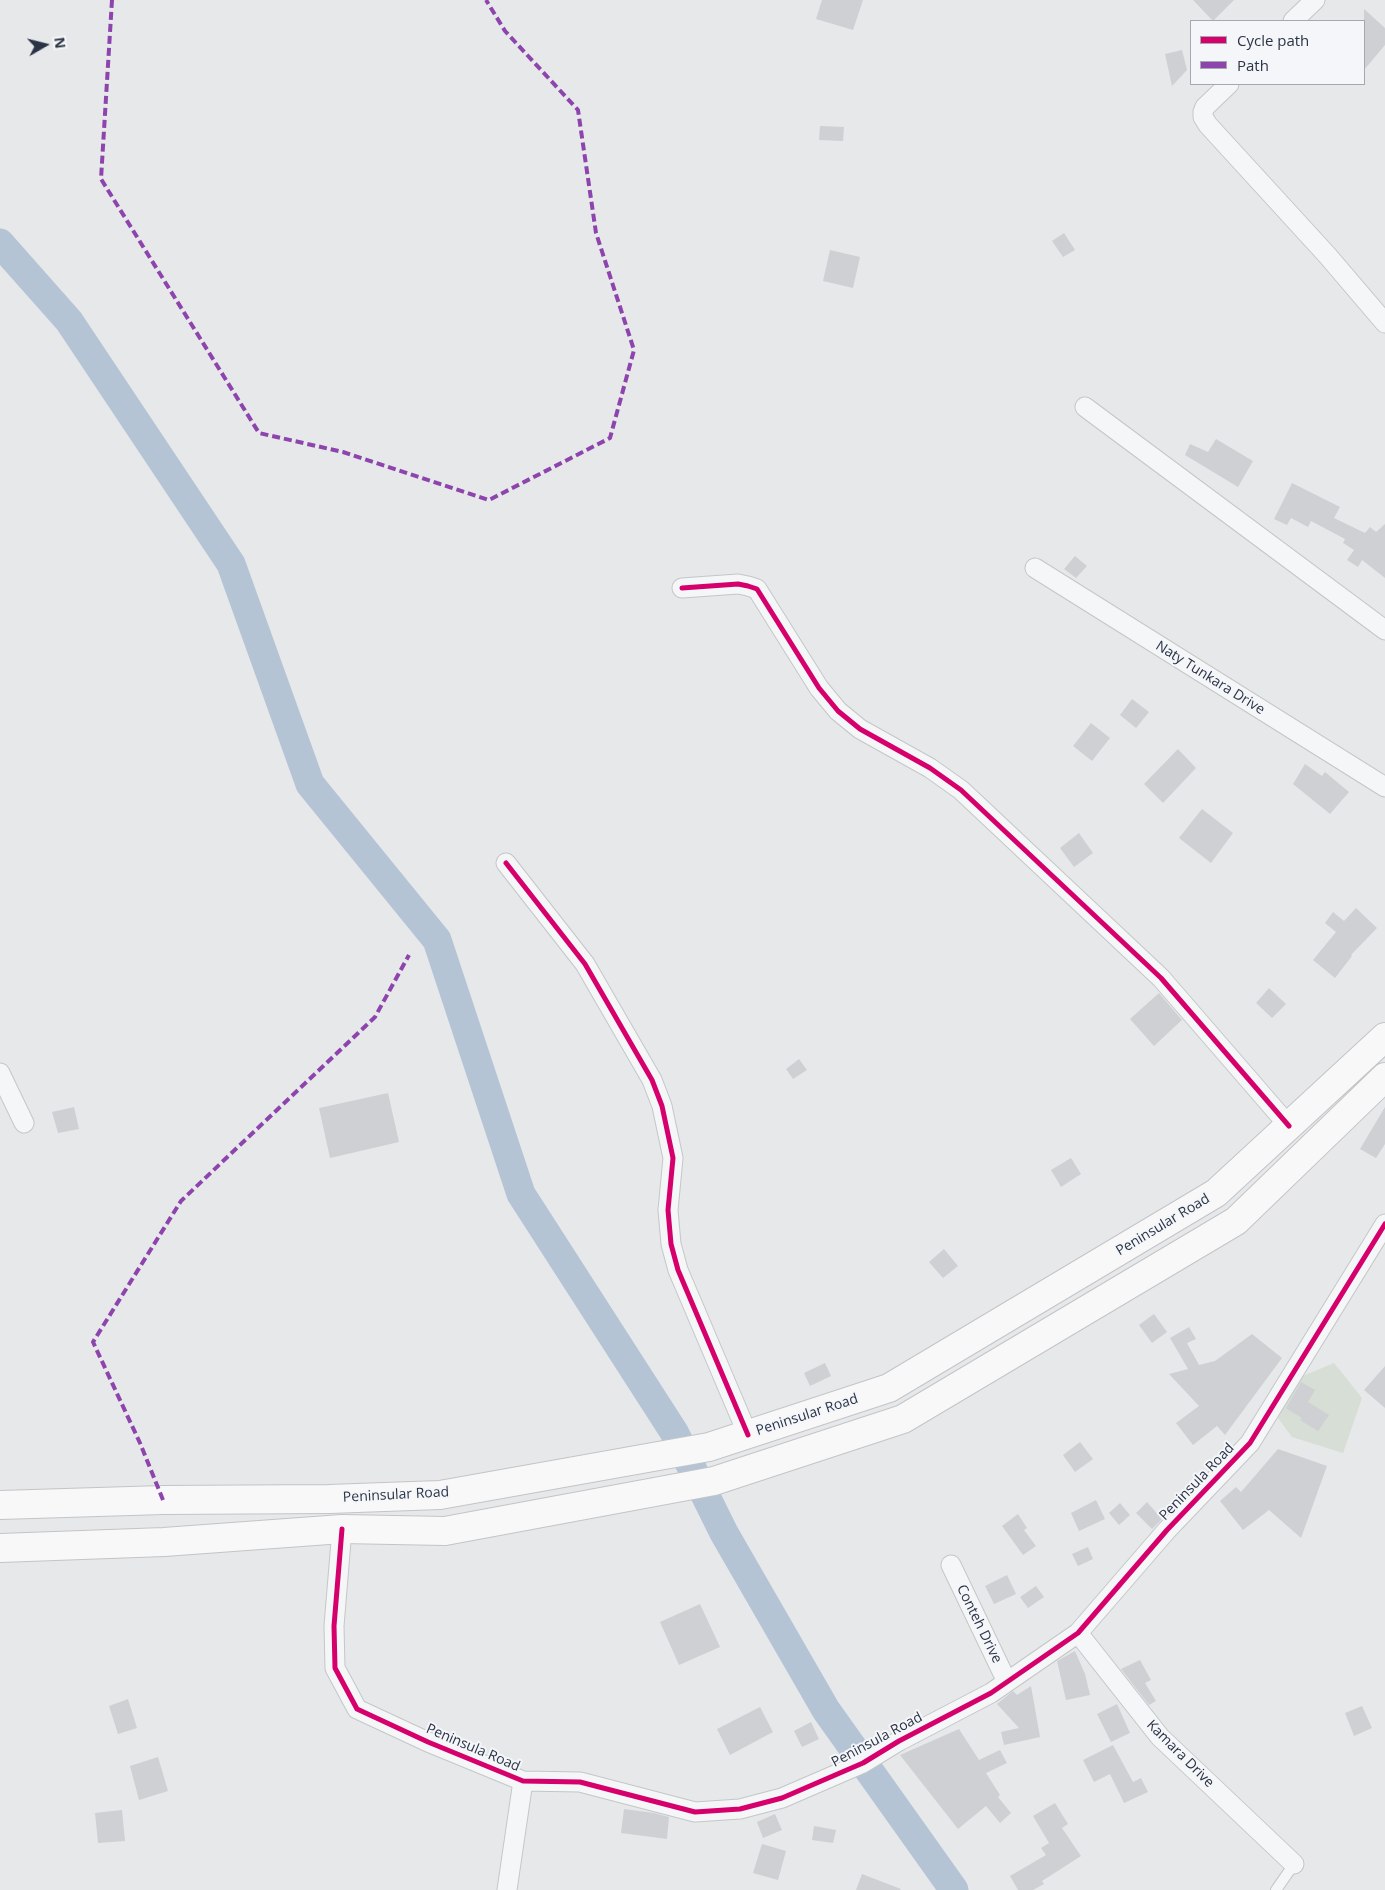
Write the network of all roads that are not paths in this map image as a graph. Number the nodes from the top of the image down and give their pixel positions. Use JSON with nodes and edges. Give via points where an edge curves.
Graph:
{"nodes":[{"id":1,"x":1315,"y":0,"type":"edge"},
{"id":2,"x":1294,"y":20,"type":"edge"},
{"id":3,"x":1228,"y":85,"type":"edge"},
{"id":4,"x":1385,"y":323,"type":"edge"},
{"id":5,"x":1085,"y":407,"type":"dead end"},
{"id":6,"x":1035,"y":568,"type":"dead end"},
{"id":7,"x":682,"y":588,"type":"dead end"},
{"id":8,"x":1385,"y":630,"type":"edge"},
{"id":9,"x":1385,"y":787,"type":"edge"},
{"id":10,"x":506,"y":863,"type":"dead end"},
{"id":11,"x":1385,"y":1037,"type":"edge"},
{"id":12,"x":0,"y":1073,"type":"edge"},
{"id":13,"x":1385,"y":1077,"type":"edge"},
{"id":14,"x":24,"y":1124,"type":"dead end"},
{"id":15,"x":1289,"y":1126,"type":"junction"},
{"id":16,"x":1385,"y":1224,"type":"edge"},
{"id":17,"x":748,"y":1435,"type":"junction"},
{"id":18,"x":0,"y":1505,"type":"edge"},
{"id":19,"x":342,"y":1529,"type":"junction"},
{"id":20,"x":0,"y":1548,"type":"edge"},
{"id":21,"x":951,"y":1566,"type":"dead end"},
{"id":22,"x":1078,"y":1633,"type":"junction"},
{"id":23,"x":1007,"y":1682,"type":"junction"},
{"id":24,"x":523,"y":1781,"type":"junction"},
{"id":25,"x":1294,"y":1864,"type":"joint"},
{"id":26,"x":507,"y":1890,"type":"edge"},
{"id":27,"x":1276,"y":1890,"type":"edge"}],
"edges":[{"from":1,"to":2,"type":"street"},
{"from":3,"to":4,"type":"street","via":[[1202,112],[1208,125]]},
{"from":5,"to":8,"type":"street"},
{"from":6,"to":9,"type":"street","name":"Naty Tunkara Drive"},
{"from":7,"to":15,"type":"street","via":[[738,584],[757,589],[818,688],[838,710],[860,729],[930,768],[961,790],[1161,978]]},
{"from":10,"to":17,"type":"street","via":[[585,964],[652,1080],[662,1106],[673,1158],[668,1217],[678,1270]]},
{"from":11,"to":15,"type":"main road","name":"Peninsular Road"},
{"from":12,"to":14,"type":"street"},
{"from":13,"to":19,"type":"main road","via":[[1236,1222],[903,1419],[714,1481],[662,1492],[445,1531]]},
{"from":15,"to":17,"type":"main road","name":"Peninsular Road","via":[[1216,1193],[889,1388]]},
{"from":16,"to":22,"type":"street","name":"Peninsula Road","via":[[1250,1443],[1167,1530]]},
{"from":17,"to":18,"type":"main road","name":"Peninsular Road","via":[[709,1447],[440,1494]]},
{"from":19,"to":20,"type":"main road","via":[[164,1542]]},
{"from":19,"to":24,"type":"street","name":"Peninsula Road","via":[[334,1626],[335,1668],[357,1709]]},
{"from":21,"to":23,"type":"street","name":"Conteh Drive"},
{"from":22,"to":23,"type":"street","name":"Peninsula Road"},
{"from":22,"to":25,"type":"street","name":"Kamara Drive","via":[[1160,1737]]},
{"from":23,"to":24,"type":"street","name":"Peninsula Road","via":[[862,1763],[782,1798],[740,1808],[695,1812],[580,1782]]},
{"from":24,"to":26,"type":"street"},
{"from":25,"to":27,"type":"lane"}]}
